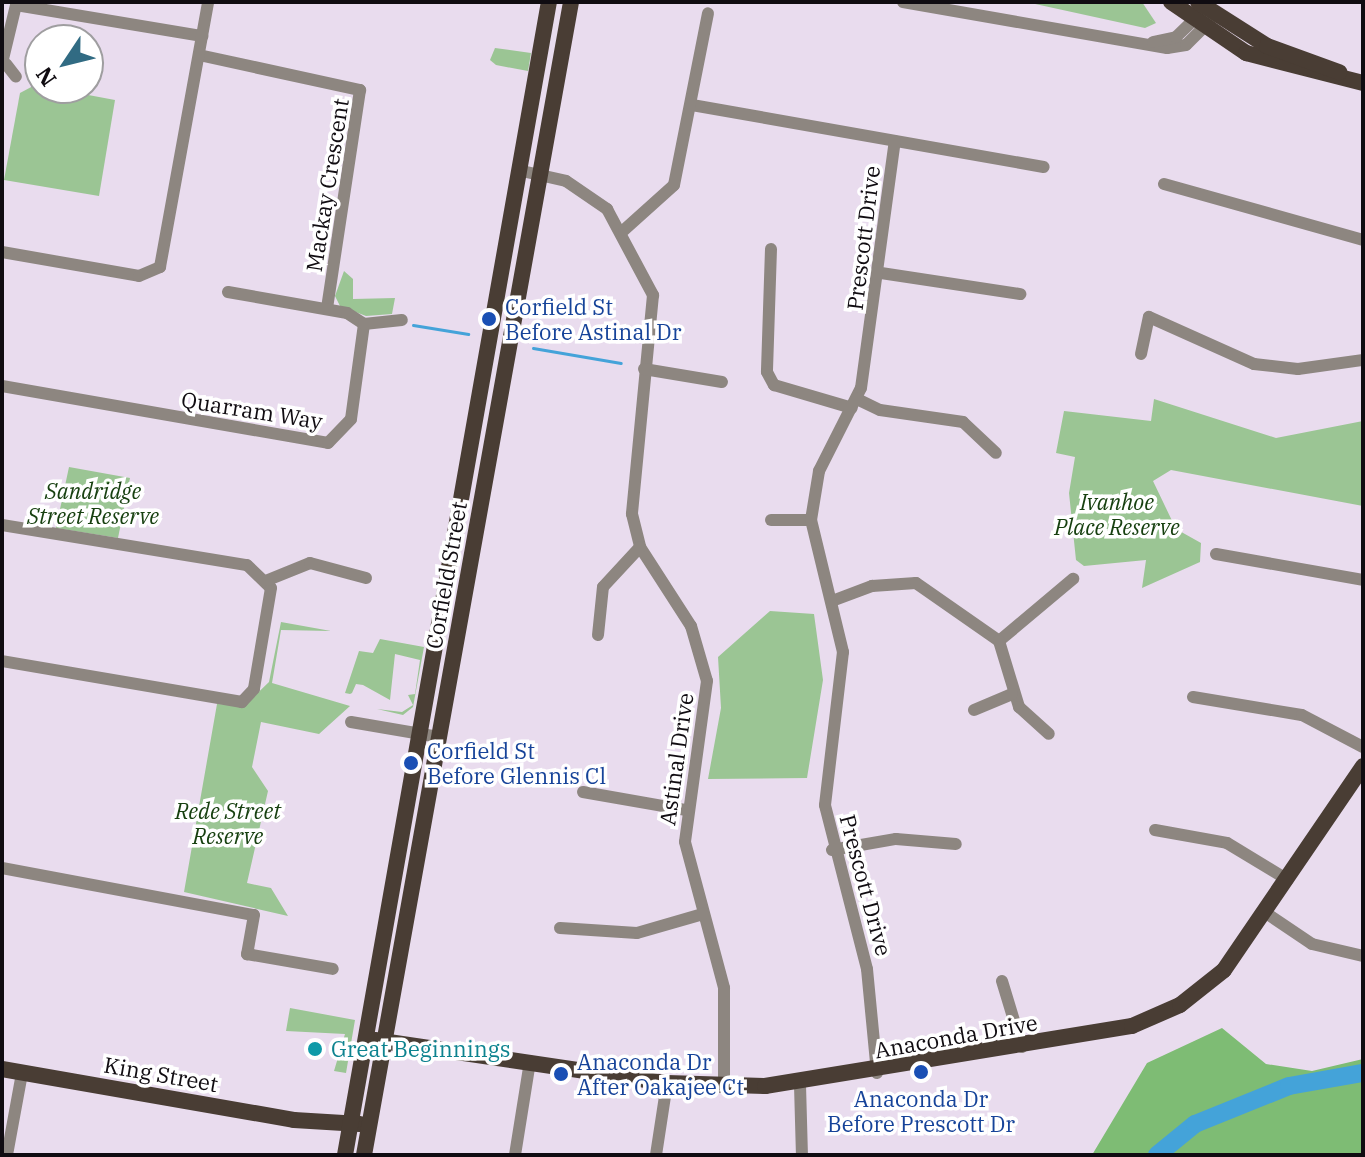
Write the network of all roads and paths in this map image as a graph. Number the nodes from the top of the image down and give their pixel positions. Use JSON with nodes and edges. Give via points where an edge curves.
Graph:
{"nodes":[{"id":1,"x":208,"y":2,"type":"edge"},
{"id":2,"x":549,"y":2,"type":"edge"},
{"id":3,"x":571,"y":2,"type":"edge"},
{"id":4,"x":903,"y":2,"type":"edge"},
{"id":5,"x":1171,"y":2,"type":"edge"},
{"id":6,"x":15,"y":3,"type":"edge"},
{"id":7,"x":1206,"y":9,"type":"edge"},
{"id":8,"x":708,"y":13,"type":"dead end"},
{"id":9,"x":1198,"y":25,"type":"junction"},
{"id":10,"x":202,"y":36,"type":"junction"},
{"id":11,"x":199,"y":55,"type":"junction"},
{"id":12,"x":4,"y":64,"type":"edge"},
{"id":13,"x":16,"y":77,"type":"dead end"},
{"id":14,"x":1363,"y":82,"type":"edge"},
{"id":15,"x":692,"y":105,"type":"junction"},
{"id":16,"x":895,"y":141,"type":"junction"},
{"id":17,"x":1044,"y":167,"type":"dead end"},
{"id":18,"x":522,"y":171,"type":"junction"},
{"id":19,"x":540,"y":174,"type":"junction"},
{"id":20,"x":1164,"y":184,"type":"dead end"},
{"id":21,"x":624,"y":230,"type":"junction"},
{"id":22,"x":1363,"y":240,"type":"edge"},
{"id":23,"x":771,"y":249,"type":"dead end"},
{"id":24,"x":2,"y":252,"type":"edge"},
{"id":25,"x":881,"y":273,"type":"junction"},
{"id":26,"x":228,"y":292,"type":"dead end"},
{"id":27,"x":1020,"y":294,"type":"dead end"},
{"id":28,"x":327,"y":309,"type":"junction"},
{"id":29,"x":402,"y":320,"type":"dead end"},
{"id":30,"x":364,"y":324,"type":"junction"},
{"id":31,"x":1141,"y":354,"type":"dead end"},
{"id":32,"x":1363,"y":360,"type":"edge"},
{"id":33,"x":644,"y":369,"type":"junction"},
{"id":34,"x":722,"y":382,"type":"dead end"},
{"id":35,"x":2,"y":386,"type":"edge"},
{"id":36,"x":854,"y":403,"type":"junction"},
{"id":37,"x":996,"y":453,"type":"dead end"},
{"id":38,"x":771,"y":520,"type":"dead end"},
{"id":39,"x":811,"y":520,"type":"junction"},
{"id":40,"x":2,"y":525,"type":"edge"},
{"id":41,"x":640,"y":547,"type":"junction"},
{"id":42,"x":1216,"y":554,"type":"dead end"},
{"id":43,"x":366,"y":578,"type":"dead end"},
{"id":44,"x":1073,"y":579,"type":"dead end"},
{"id":45,"x":268,"y":580,"type":"junction"},
{"id":46,"x":1363,"y":580,"type":"edge"},
{"id":47,"x":832,"y":601,"type":"junction"},
{"id":48,"x":598,"y":635,"type":"dead end"},
{"id":49,"x":999,"y":641,"type":"junction"},
{"id":50,"x":2,"y":661,"type":"edge"},
{"id":51,"x":1012,"y":694,"type":"junction"},
{"id":52,"x":1193,"y":697,"type":"dead end"},
{"id":53,"x":974,"y":710,"type":"dead end"},
{"id":54,"x":351,"y":722,"type":"dead end"},
{"id":55,"x":421,"y":733,"type":"junction"},
{"id":56,"x":1049,"y":734,"type":"dead end"},
{"id":57,"x":439,"y":737,"type":"junction"},
{"id":58,"x":1363,"y":747,"type":"edge"},
{"id":59,"x":1363,"y":766,"type":"edge"},
{"id":60,"x":583,"y":792,"type":"dead end"},
{"id":61,"x":686,"y":810,"type":"junction"},
{"id":62,"x":1155,"y":830,"type":"dead end"},
{"id":63,"x":956,"y":844,"type":"dead end"},
{"id":64,"x":832,"y":850,"type":"junction"},
{"id":65,"x":2,"y":868,"type":"edge"},
{"id":66,"x":1288,"y":880,"type":"junction"},
{"id":67,"x":1266,"y":913,"type":"junction"},
{"id":68,"x":703,"y":914,"type":"junction"},
{"id":69,"x":560,"y":928,"type":"dead end"},
{"id":70,"x":1363,"y":956,"type":"edge"},
{"id":71,"x":333,"y":969,"type":"dead end"},
{"id":72,"x":1002,"y":981,"type":"dead end"},
{"id":73,"x":377,"y":1034,"type":"junction"},
{"id":74,"x":1022,"y":1047,"type":"junction"},
{"id":75,"x":530,"y":1061,"type":"junction"},
{"id":76,"x":2,"y":1069,"type":"edge"},
{"id":77,"x":22,"y":1073,"type":"junction"},
{"id":78,"x":877,"y":1073,"type":"junction"},
{"id":79,"x":667,"y":1083,"type":"junction"},
{"id":80,"x":724,"y":1085,"type":"junction"},
{"id":81,"x":800,"y":1085,"type":"junction"},
{"id":82,"x":351,"y":1122,"type":"junction"},
{"id":83,"x":312,"y":1123,"type":"junction"},
{"id":84,"x":369,"y":1126,"type":"junction"},
{"id":85,"x":347,"y":1148,"type":"edge"},
{"id":86,"x":365,"y":1149,"type":"edge"},
{"id":87,"x":7,"y":1155,"type":"edge"},
{"id":88,"x":515,"y":1155,"type":"edge"},
{"id":89,"x":656,"y":1155,"type":"edge"},
{"id":90,"x":802,"y":1155,"type":"edge"}],
"edges":[{"from":1,"to":10,"type":"street"},
{"from":2,"to":18,"type":"main road","name":"Corfield Street"},
{"from":3,"to":19,"type":"main road","name":"Corfield Street"},
{"from":4,"to":9,"type":"street","via":[[1180,48]]},
{"from":5,"to":9,"type":"main road"},
{"from":6,"to":10,"type":"street"},
{"from":6,"to":12,"type":"street"},
{"from":7,"to":9,"type":"street"},
{"from":7,"to":14,"type":"main road","via":[[1267,46]]},
{"from":8,"to":15,"type":"street"},
{"from":9,"to":14,"type":"main road","via":[[1276,65]]},
{"from":10,"to":11,"type":"street"},
{"from":11,"to":24,"type":"street","via":[[155,273]]},
{"from":11,"to":28,"type":"street","name":"Mackay Crescent","via":[[360,90]]},
{"from":12,"to":13,"type":"street"},
{"from":15,"to":16,"type":"street"},
{"from":15,"to":21,"type":"street","via":[[674,185]]},
{"from":16,"to":17,"type":"street"},
{"from":16,"to":25,"type":"street","name":"Prescott Drive"},
{"from":18,"to":19,"type":"street","name":"Astinal Drive"},
{"from":18,"to":55,"type":"main road","name":"Corfield Street"},
{"from":19,"to":21,"type":"street","name":"Astinal Drive","via":[[588,192]]},
{"from":19,"to":57,"type":"main road","name":"Corfield Street"},
{"from":20,"to":22,"type":"street"},
{"from":21,"to":33,"type":"street","name":"Astinal Drive","via":[[653,295]]},
{"from":23,"to":36,"type":"street","via":[[763,351],[774,385]]},
{"from":25,"to":27,"type":"street"},
{"from":25,"to":36,"type":"street","name":"Prescott Drive"},
{"from":26,"to":28,"type":"street"},
{"from":28,"to":30,"type":"street"},
{"from":29,"to":30,"type":"street"},
{"from":30,"to":35,"type":"street","name":"Quarram Way","via":[[351,419],[328,443]]},
{"from":31,"to":32,"type":"street","via":[[1149,317],[1254,364],[1298,369]]},
{"from":33,"to":34,"type":"street"},
{"from":33,"to":41,"type":"street","name":"Astinal Drive","via":[[634,442]]},
{"from":36,"to":37,"type":"street","via":[[963,422]]},
{"from":36,"to":39,"type":"street","name":"Prescott Drive","via":[[819,471]]},
{"from":38,"to":39,"type":"street"},
{"from":39,"to":47,"type":"street","name":"Prescott Drive"},
{"from":40,"to":45,"type":"street","via":[[247,565]]},
{"from":41,"to":48,"type":"street","via":[[603,587]]},
{"from":41,"to":61,"type":"street","name":"Astinal Drive","via":[[702,652],[706,709]]},
{"from":42,"to":46,"type":"street"},
{"from":43,"to":45,"type":"street","via":[[310,563]]},
{"from":44,"to":49,"type":"street"},
{"from":45,"to":50,"type":"street","via":[[254,689],[242,702]]},
{"from":47,"to":49,"type":"street","via":[[872,586],[916,583]]},
{"from":47,"to":64,"type":"street","name":"Prescott Drive","via":[[843,652],[827,772]]},
{"from":49,"to":51,"type":"street"},
{"from":51,"to":53,"type":"street"},
{"from":51,"to":56,"type":"street"},
{"from":52,"to":58,"type":"street","via":[[1302,715]]},
{"from":54,"to":55,"type":"street"},
{"from":55,"to":57,"type":"street"},
{"from":55,"to":73,"type":"main road","name":"Corfield Street"},
{"from":57,"to":73,"type":"main road","name":"Corfield Street"},
{"from":59,"to":66,"type":"main road","name":"Anaconda Drive"},
{"from":60,"to":61,"type":"street"},
{"from":61,"to":68,"type":"street","name":"Astinal Drive","via":[[690,873]]},
{"from":62,"to":66,"type":"street","via":[[1227,843]]},
{"from":63,"to":64,"type":"street","via":[[896,839]]},
{"from":64,"to":78,"type":"street","name":"Prescott Drive","via":[[867,969]]},
{"from":65,"to":71,"type":"street","via":[[254,915],[247,954]]},
{"from":66,"to":67,"type":"main road","name":"Anaconda Drive"},
{"from":67,"to":70,"type":"street","via":[[1312,944]]},
{"from":67,"to":74,"type":"main road","name":"Anaconda Drive","via":[[1224,970],[1172,1010],[1118,1030]]},
{"from":68,"to":69,"type":"street","via":[[637,933]]},
{"from":68,"to":80,"type":"street","name":"Astinal Drive","via":[[724,988]]},
{"from":72,"to":74,"type":"street"},
{"from":73,"to":75,"type":"main road","name":"Anaconda Drive"},
{"from":73,"to":82,"type":"main road","name":"Corfield Street"},
{"from":73,"to":84,"type":"main road","name":"Corfield Street"},
{"from":74,"to":78,"type":"main road","name":"Anaconda Drive"},
{"from":75,"to":79,"type":"main road","name":"Anaconda Drive"},
{"from":75,"to":88,"type":"street"},
{"from":76,"to":77,"type":"main road","name":"King Street"},
{"from":77,"to":83,"type":"main road","name":"King Street"},
{"from":77,"to":87,"type":"street"},
{"from":78,"to":81,"type":"main road","name":"Anaconda Drive"},
{"from":79,"to":80,"type":"main road","name":"Anaconda Drive"},
{"from":79,"to":89,"type":"street"},
{"from":80,"to":81,"type":"main road","name":"Anaconda Drive"},
{"from":81,"to":90,"type":"street"},
{"from":82,"to":83,"type":"main road","name":"King Street"},
{"from":82,"to":84,"type":"main road","name":"King Street"},
{"from":82,"to":85,"type":"main road","name":"Corfield Street"},
{"from":83,"to":85,"type":"main road","name":"King Street"},
{"from":84,"to":86,"type":"main road","name":"Corfield Street"},
{"from":85,"to":86,"type":"main road","name":"King Street"}]}
